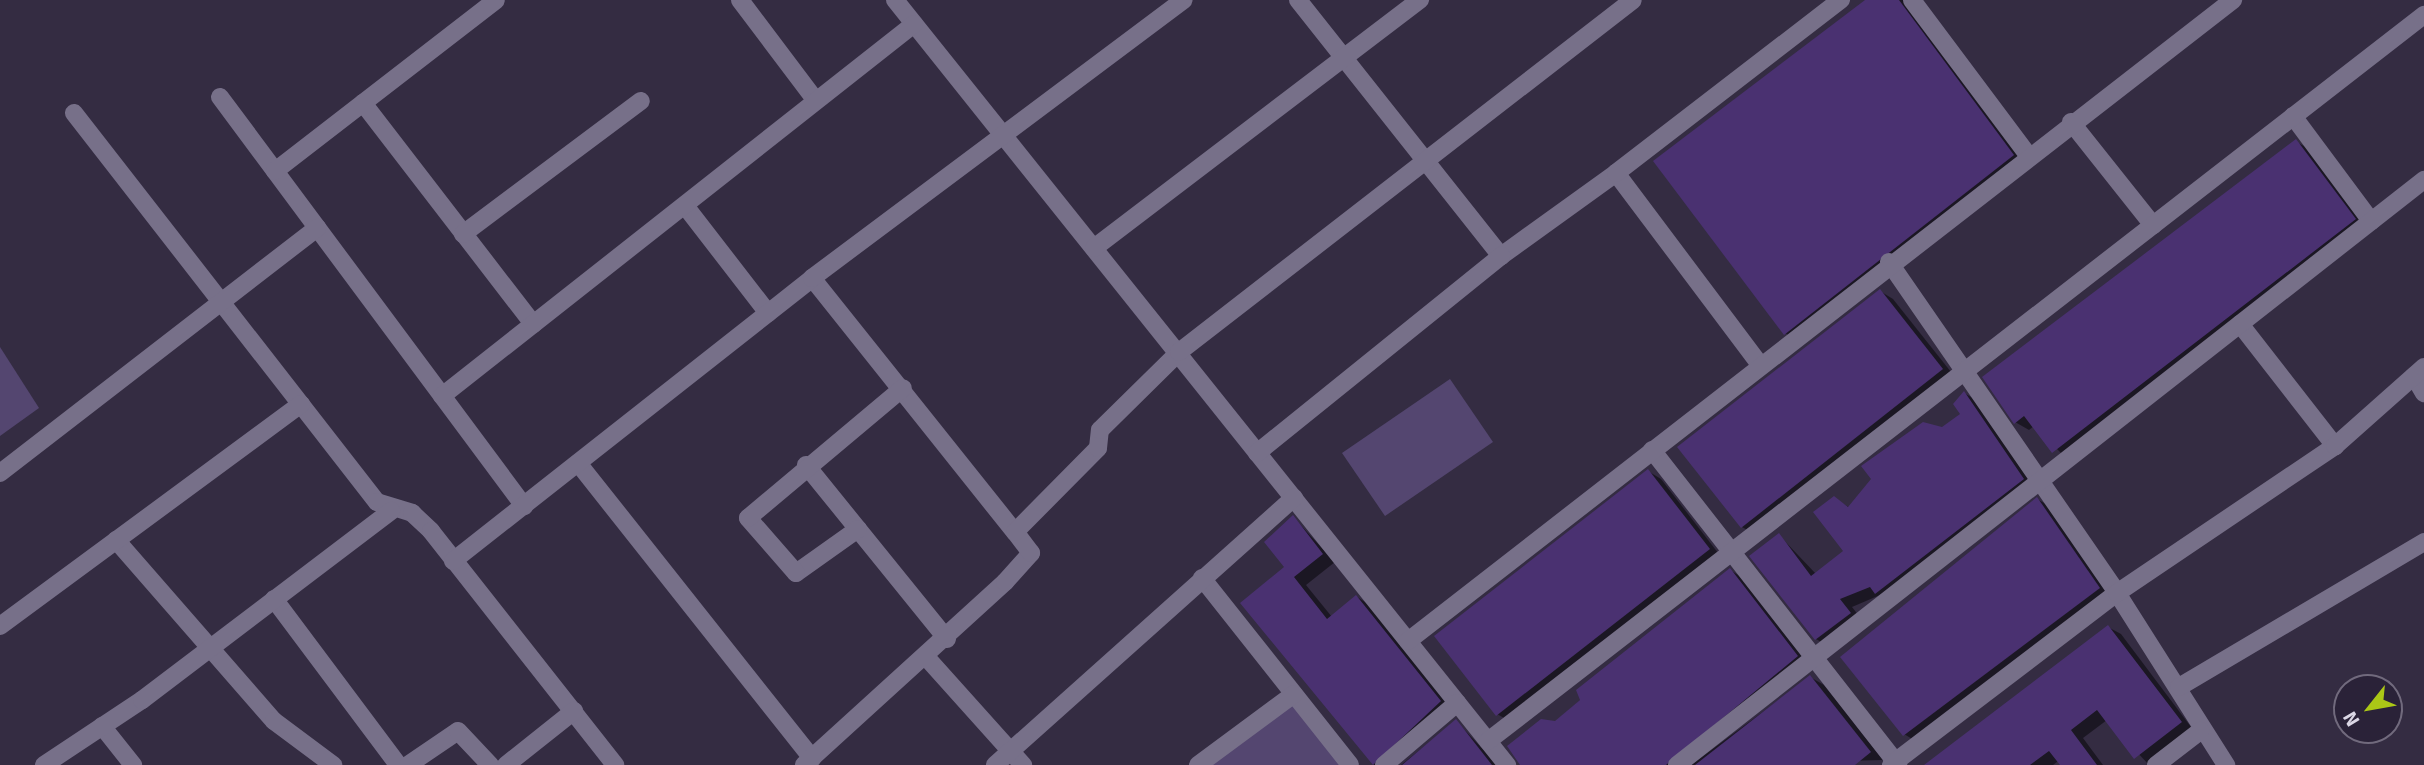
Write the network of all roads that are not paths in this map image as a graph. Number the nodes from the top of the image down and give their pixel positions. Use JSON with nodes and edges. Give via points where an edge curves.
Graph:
{"nodes":[{"id":1,"x":496,"y":0,"type":"edge"},
{"id":2,"x":740,"y":0,"type":"edge"},
{"id":3,"x":895,"y":0,"type":"edge"},
{"id":4,"x":1184,"y":0,"type":"edge"},
{"id":5,"x":1298,"y":0,"type":"edge"},
{"id":6,"x":1420,"y":0,"type":"edge"},
{"id":7,"x":1633,"y":0,"type":"edge"},
{"id":8,"x":1841,"y":0,"type":"edge"},
{"id":9,"x":1912,"y":0,"type":"edge"},
{"id":10,"x":2233,"y":0,"type":"edge"},
{"id":11,"x":2424,"y":15,"type":"edge"},
{"id":12,"x":914,"y":24,"type":"junction"},
{"id":13,"x":1343,"y":59,"type":"junction"},
{"id":14,"x":220,"y":97,"type":"dead end"},
{"id":15,"x":641,"y":101,"type":"dead end"},
{"id":16,"x":816,"y":101,"type":"junction"},
{"id":17,"x":363,"y":103,"type":"junction"},
{"id":18,"x":74,"y":113,"type":"dead end"},
{"id":19,"x":2293,"y":116,"type":"junction"},
{"id":20,"x":2071,"y":122,"type":"junction"},
{"id":21,"x":1004,"y":136,"type":"junction"},
{"id":22,"x":2028,"y":155,"type":"junction"},
{"id":23,"x":1427,"y":160,"type":"junction"},
{"id":24,"x":275,"y":171,"type":"junction"},
{"id":25,"x":1616,"y":173,"type":"junction"},
{"id":26,"x":2424,"y":180,"type":"edge"},
{"id":27,"x":686,"y":207,"type":"junction"},
{"id":28,"x":2371,"y":221,"type":"junction"},
{"id":29,"x":2153,"y":225,"type":"junction"},
{"id":30,"x":317,"y":228,"type":"junction"},
{"id":31,"x":463,"y":234,"type":"junction"},
{"id":32,"x":1094,"y":248,"type":"junction"},
{"id":33,"x":1501,"y":256,"type":"junction"},
{"id":34,"x":1889,"y":262,"type":"junction"},
{"id":35,"x":813,"y":278,"type":"junction"},
{"id":36,"x":221,"y":302,"type":"junction"},
{"id":37,"x":768,"y":313,"type":"junction"},
{"id":38,"x":533,"y":324,"type":"junction"},
{"id":39,"x":2240,"y":324,"type":"junction"},
{"id":40,"x":1179,"y":352,"type":"junction"},
{"id":41,"x":1760,"y":365,"type":"junction"},
{"id":42,"x":2419,"y":372,"type":"edge"},
{"id":43,"x":1963,"y":373,"type":"junction"},
{"id":44,"x":903,"y":388,"type":"junction"},
{"id":45,"x":2424,"y":393,"type":"edge"},
{"id":46,"x":442,"y":396,"type":"junction"},
{"id":47,"x":300,"y":404,"type":"junction"},
{"id":48,"x":2336,"y":446,"type":"junction"},
{"id":49,"x":1651,"y":450,"type":"junction"},
{"id":50,"x":1257,"y":453,"type":"junction"},
{"id":51,"x":578,"y":463,"type":"junction"},
{"id":52,"x":806,"y":465,"type":"junction"},
{"id":53,"x":0,"y":473,"type":"edge"},
{"id":54,"x":2040,"y":481,"type":"junction"},
{"id":55,"x":1294,"y":498,"type":"junction"},
{"id":56,"x":524,"y":506,"type":"junction"},
{"id":57,"x":391,"y":511,"type":"junction"},
{"id":58,"x":858,"y":529,"type":"junction"},
{"id":59,"x":1015,"y":532,"type":"junction"},
{"id":60,"x":116,"y":540,"type":"junction"},
{"id":61,"x":2424,"y":542,"type":"edge"},
{"id":62,"x":1730,"y":553,"type":"junction"},
{"id":63,"x":453,"y":561,"type":"junction"},
{"id":64,"x":1202,"y":578,"type":"junction"},
{"id":65,"x":2117,"y":593,"type":"junction"},
{"id":66,"x":274,"y":599,"type":"junction"},
{"id":67,"x":0,"y":626,"type":"edge"},
{"id":68,"x":947,"y":639,"type":"junction"},
{"id":69,"x":1408,"y":641,"type":"junction"},
{"id":70,"x":214,"y":644,"type":"junction"},
{"id":71,"x":927,"y":658,"type":"junction"},
{"id":72,"x":1813,"y":659,"type":"junction"},
{"id":73,"x":2179,"y":687,"type":"junction"},
{"id":74,"x":1294,"y":694,"type":"junction"},
{"id":75,"x":1457,"y":703,"type":"junction"},
{"id":76,"x":574,"y":711,"type":"junction"},
{"id":77,"x":102,"y":726,"type":"junction"},
{"id":78,"x":2200,"y":731,"type":"junction"},
{"id":79,"x":1488,"y":741,"type":"junction"},
{"id":80,"x":1008,"y":747,"type":"junction"},
{"id":81,"x":808,"y":762,"type":"edge"},
{"id":82,"x":1200,"y":764,"type":"edge"},
{"id":83,"x":1895,"y":764,"type":"edge"},
{"id":84,"x":44,"y":765,"type":"edge"},
{"id":85,"x":133,"y":765,"type":"edge"},
{"id":86,"x":333,"y":765,"type":"edge"},
{"id":87,"x":397,"y":765,"type":"edge"},
{"id":88,"x":408,"y":765,"type":"edge"},
{"id":89,"x":490,"y":765,"type":"edge"},
{"id":90,"x":506,"y":765,"type":"edge"},
{"id":91,"x":615,"y":765,"type":"edge"},
{"id":92,"x":995,"y":765,"type":"edge"},
{"id":93,"x":1023,"y":765,"type":"edge"},
{"id":94,"x":1350,"y":765,"type":"edge"},
{"id":95,"x":1384,"y":765,"type":"edge"},
{"id":96,"x":1507,"y":765,"type":"edge"},
{"id":97,"x":1677,"y":765,"type":"edge"},
{"id":98,"x":2156,"y":765,"type":"edge"},
{"id":99,"x":2226,"y":765,"type":"edge"}],
"edges":[{"from":1,"to":17,"type":"street"},
{"from":2,"to":16,"type":"street"},
{"from":3,"to":12,"type":"street"},
{"from":4,"to":21,"type":"street"},
{"from":5,"to":13,"type":"street"},
{"from":6,"to":13,"type":"street"},
{"from":7,"to":23,"type":"street"},
{"from":8,"to":25,"type":"street"},
{"from":9,"to":22,"type":"street"},
{"from":10,"to":20,"type":"street"},
{"from":11,"to":19,"type":"street"},
{"from":12,"to":16,"type":"street"},
{"from":12,"to":21,"type":"street"},
{"from":13,"to":23,"type":"street"},
{"from":13,"to":32,"type":"street"},
{"from":14,"to":24,"type":"street"},
{"from":15,"to":31,"type":"street"},
{"from":16,"to":27,"type":"street"},
{"from":17,"to":24,"type":"street"},
{"from":17,"to":31,"type":"street"},
{"from":18,"to":36,"type":"street"},
{"from":19,"to":28,"type":"street"},
{"from":19,"to":29,"type":"street"},
{"from":20,"to":22,"type":"street"},
{"from":20,"to":29,"type":"street"},
{"from":21,"to":32,"type":"street"},
{"from":21,"to":35,"type":"street"},
{"from":22,"to":34,"type":"street"},
{"from":23,"to":33,"type":"street"},
{"from":23,"to":40,"type":"street"},
{"from":24,"to":30,"type":"street"},
{"from":25,"to":33,"type":"street"},
{"from":25,"to":41,"type":"street"},
{"from":26,"to":28,"type":"street"},
{"from":27,"to":37,"type":"street"},
{"from":27,"to":38,"type":"street"},
{"from":28,"to":39,"type":"street"},
{"from":29,"to":43,"type":"street"},
{"from":30,"to":36,"type":"street"},
{"from":30,"to":46,"type":"street"},
{"from":31,"to":38,"type":"street"},
{"from":32,"to":40,"type":"street"},
{"from":33,"to":50,"type":"street"},
{"from":34,"to":41,"type":"street"},
{"from":34,"to":43,"type":"street"},
{"from":35,"to":37,"type":"street"},
{"from":35,"to":44,"type":"street"},
{"from":36,"to":47,"type":"street"},
{"from":36,"to":53,"type":"street"},
{"from":37,"to":51,"type":"street"},
{"from":38,"to":46,"type":"street"},
{"from":39,"to":48,"type":"street"},
{"from":39,"to":54,"type":"street"},
{"from":40,"to":50,"type":"street"},
{"from":40,"to":59,"type":"street","via":[[1100,430],[1098,448]]},
{"from":41,"to":49,"type":"street"},
{"from":42,"to":45,"type":"street"},
{"from":42,"to":48,"type":"street"},
{"from":43,"to":54,"type":"street"},
{"from":43,"to":62,"type":"street"},
{"from":44,"to":52,"type":"street"},
{"from":44,"to":59,"type":"street"},
{"from":46,"to":56,"type":"street"},
{"from":47,"to":57,"type":"street"},
{"from":47,"to":60,"type":"street"},
{"from":48,"to":65,"type":"street"},
{"from":49,"to":62,"type":"street"},
{"from":49,"to":69,"type":"street"},
{"from":50,"to":55,"type":"street"},
{"from":51,"to":56,"type":"street"},
{"from":51,"to":81,"type":"street"},
{"from":52,"to":58,"type":"street"},
{"from":52,"to":58,"type":"street","via":[[748,519],[796,573]]},
{"from":54,"to":65,"type":"street"},
{"from":54,"to":72,"type":"street"},
{"from":55,"to":64,"type":"street"},
{"from":55,"to":69,"type":"street"},
{"from":56,"to":63,"type":"street"},
{"from":57,"to":63,"type":"street","via":[[412,513]]},
{"from":57,"to":66,"type":"street"},
{"from":58,"to":68,"type":"street"},
{"from":59,"to":68,"type":"street","via":[[1031,553]]},
{"from":60,"to":67,"type":"street"},
{"from":60,"to":70,"type":"street"},
{"from":61,"to":73,"type":"street"},
{"from":62,"to":72,"type":"street"},
{"from":62,"to":79,"type":"street"},
{"from":63,"to":76,"type":"street"},
{"from":64,"to":74,"type":"street"},
{"from":64,"to":80,"type":"street"},
{"from":65,"to":73,"type":"street"},
{"from":65,"to":83,"type":"street"},
{"from":66,"to":70,"type":"street"},
{"from":66,"to":87,"type":"street"},
{"from":68,"to":71,"type":"street"},
{"from":69,"to":75,"type":"street"},
{"from":70,"to":77,"type":"street"},
{"from":70,"to":86,"type":"street","via":[[274,721]]},
{"from":71,"to":80,"type":"street"},
{"from":71,"to":81,"type":"street"},
{"from":72,"to":83,"type":"street"},
{"from":72,"to":97,"type":"street"},
{"from":73,"to":78,"type":"street"},
{"from":74,"to":82,"type":"street"},
{"from":74,"to":94,"type":"street"},
{"from":75,"to":79,"type":"street"},
{"from":75,"to":95,"type":"street"},
{"from":76,"to":90,"type":"street"},
{"from":76,"to":91,"type":"street"},
{"from":77,"to":84,"type":"street"},
{"from":77,"to":85,"type":"street"},
{"from":78,"to":98,"type":"street"},
{"from":78,"to":99,"type":"street"},
{"from":79,"to":96,"type":"street"},
{"from":80,"to":92,"type":"street"},
{"from":80,"to":93,"type":"street"},
{"from":88,"to":89,"type":"street","via":[[458,731]]}]}
